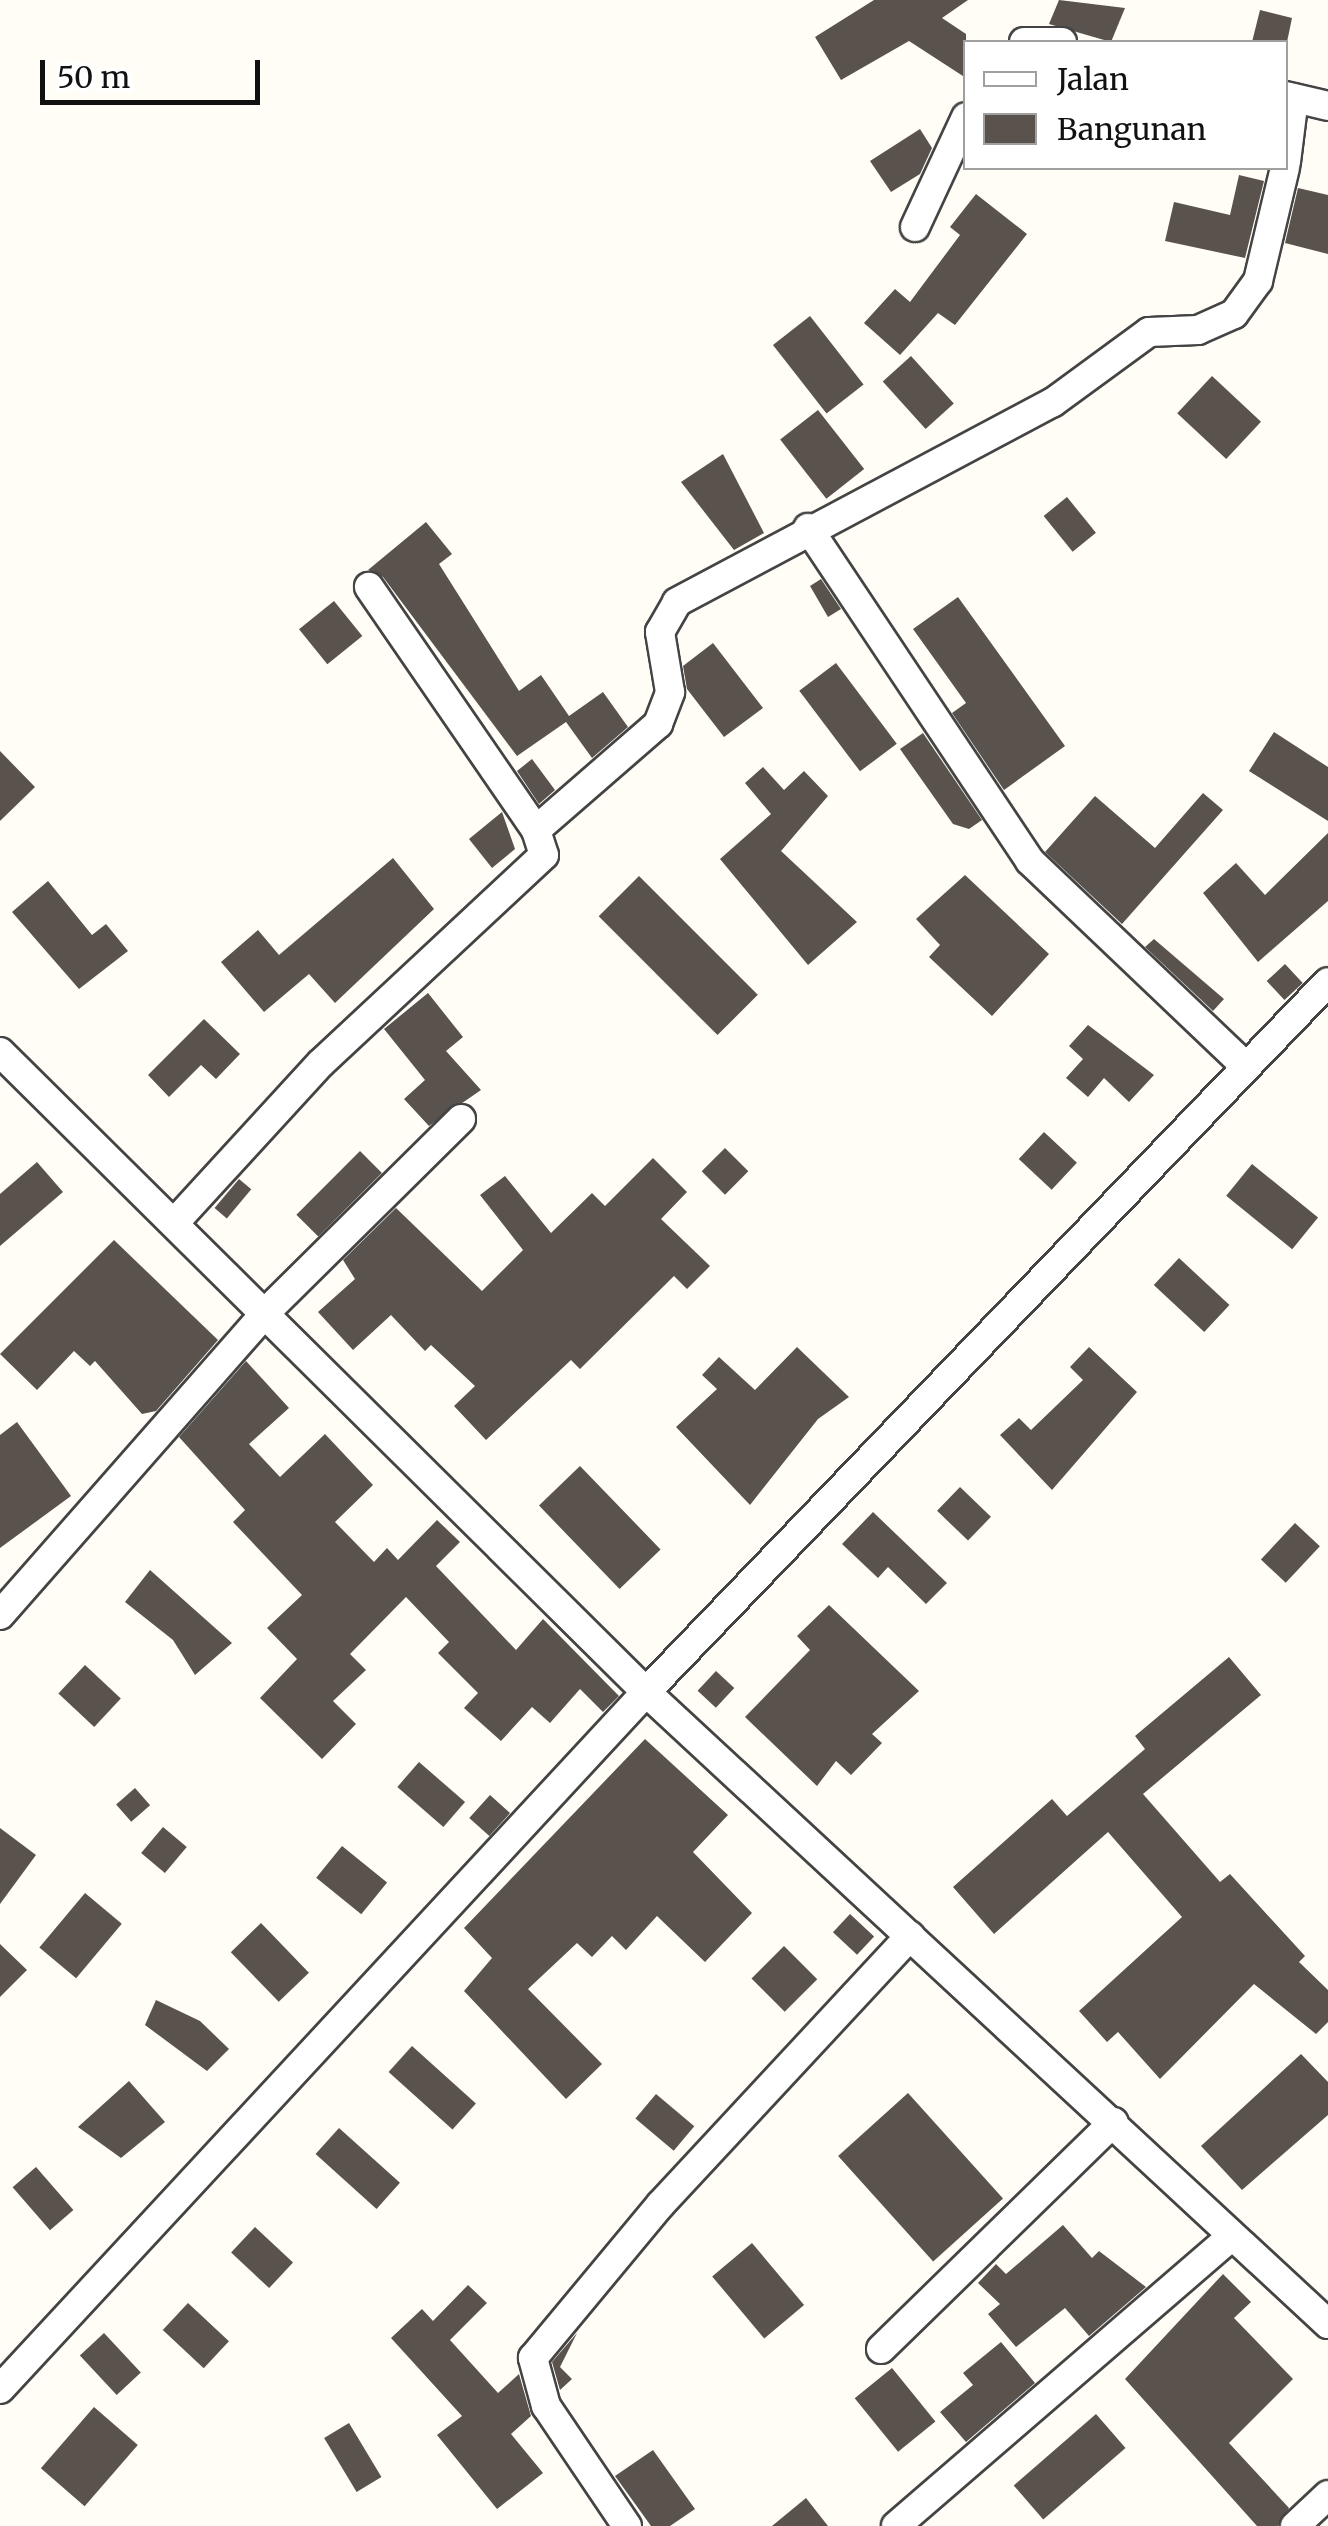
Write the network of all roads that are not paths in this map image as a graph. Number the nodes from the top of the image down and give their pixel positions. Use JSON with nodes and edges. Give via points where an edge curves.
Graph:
{"nodes":[{"id":1,"x":1290,"y":97,"type":"edge"},
{"id":2,"x":1328,"y":106,"type":"edge"},
{"id":3,"x":963,"y":123,"type":"edge"},
{"id":4,"x":1288,"y":124,"type":"edge"},
{"id":5,"x":1284,"y":170,"type":"edge"},
{"id":6,"x":914,"y":227,"type":"dead end"},
{"id":7,"x":808,"y":528,"type":"junction"},
{"id":8,"x":369,"y":587,"type":"dead end"},
{"id":9,"x":536,"y":830,"type":"junction"},
{"id":10,"x":1328,"y":982,"type":"edge"},
{"id":11,"x":0,"y":1052,"type":"edge"},
{"id":12,"x":1246,"y":1067,"type":"junction"},
{"id":13,"x":462,"y":1119,"type":"dead end"},
{"id":14,"x":176,"y":1222,"type":"junction"},
{"id":15,"x":267,"y":1311,"type":"junction"},
{"id":16,"x":0,"y":1614,"type":"edge"},
{"id":17,"x":646,"y":1692,"type":"junction"},
{"id":18,"x":910,"y":1936,"type":"junction"},
{"id":19,"x":1114,"y":2122,"type":"junction"},
{"id":20,"x":1232,"y":2236,"type":"junction"},
{"id":21,"x":1328,"y":2324,"type":"edge"},
{"id":22,"x":881,"y":2350,"type":"dead end"},
{"id":23,"x":0,"y":2389,"type":"edge"},
{"id":24,"x":1328,"y":2495,"type":"edge"},
{"id":25,"x":627,"y":2526,"type":"edge"},
{"id":26,"x":896,"y":2526,"type":"edge"},
{"id":27,"x":1295,"y":2526,"type":"edge"}],
"edges":[{"from":1,"to":2,"type":"street"},
{"from":1,"to":4,"type":"street"},
{"from":3,"to":6,"type":"street"},
{"from":5,"to":7,"type":"street","via":[[1258,281],[1234,314],[1198,330],[1149,332],[1088,382]]},
{"from":7,"to":9,"type":"street","via":[[704,582],[665,614],[670,692],[658,724]]},
{"from":7,"to":12,"type":"street","via":[[1030,861]]},
{"from":8,"to":9,"type":"street"},
{"from":9,"to":14,"type":"street","via":[[538,864],[321,1063]]},
{"from":10,"to":12,"type":"street"},
{"from":11,"to":14,"type":"street"},
{"from":12,"to":17,"type":"street"},
{"from":13,"to":15,"type":"street"},
{"from":14,"to":15,"type":"street"},
{"from":15,"to":16,"type":"street"},
{"from":15,"to":17,"type":"street"},
{"from":17,"to":18,"type":"street"},
{"from":17,"to":23,"type":"street"},
{"from":18,"to":19,"type":"street"},
{"from":18,"to":25,"type":"street","via":[[662,2204],[533,2358],[546,2406]]},
{"from":19,"to":20,"type":"street"},
{"from":19,"to":22,"type":"street"},
{"from":20,"to":21,"type":"street"},
{"from":20,"to":26,"type":"street"},
{"from":24,"to":27,"type":"street"}]}
